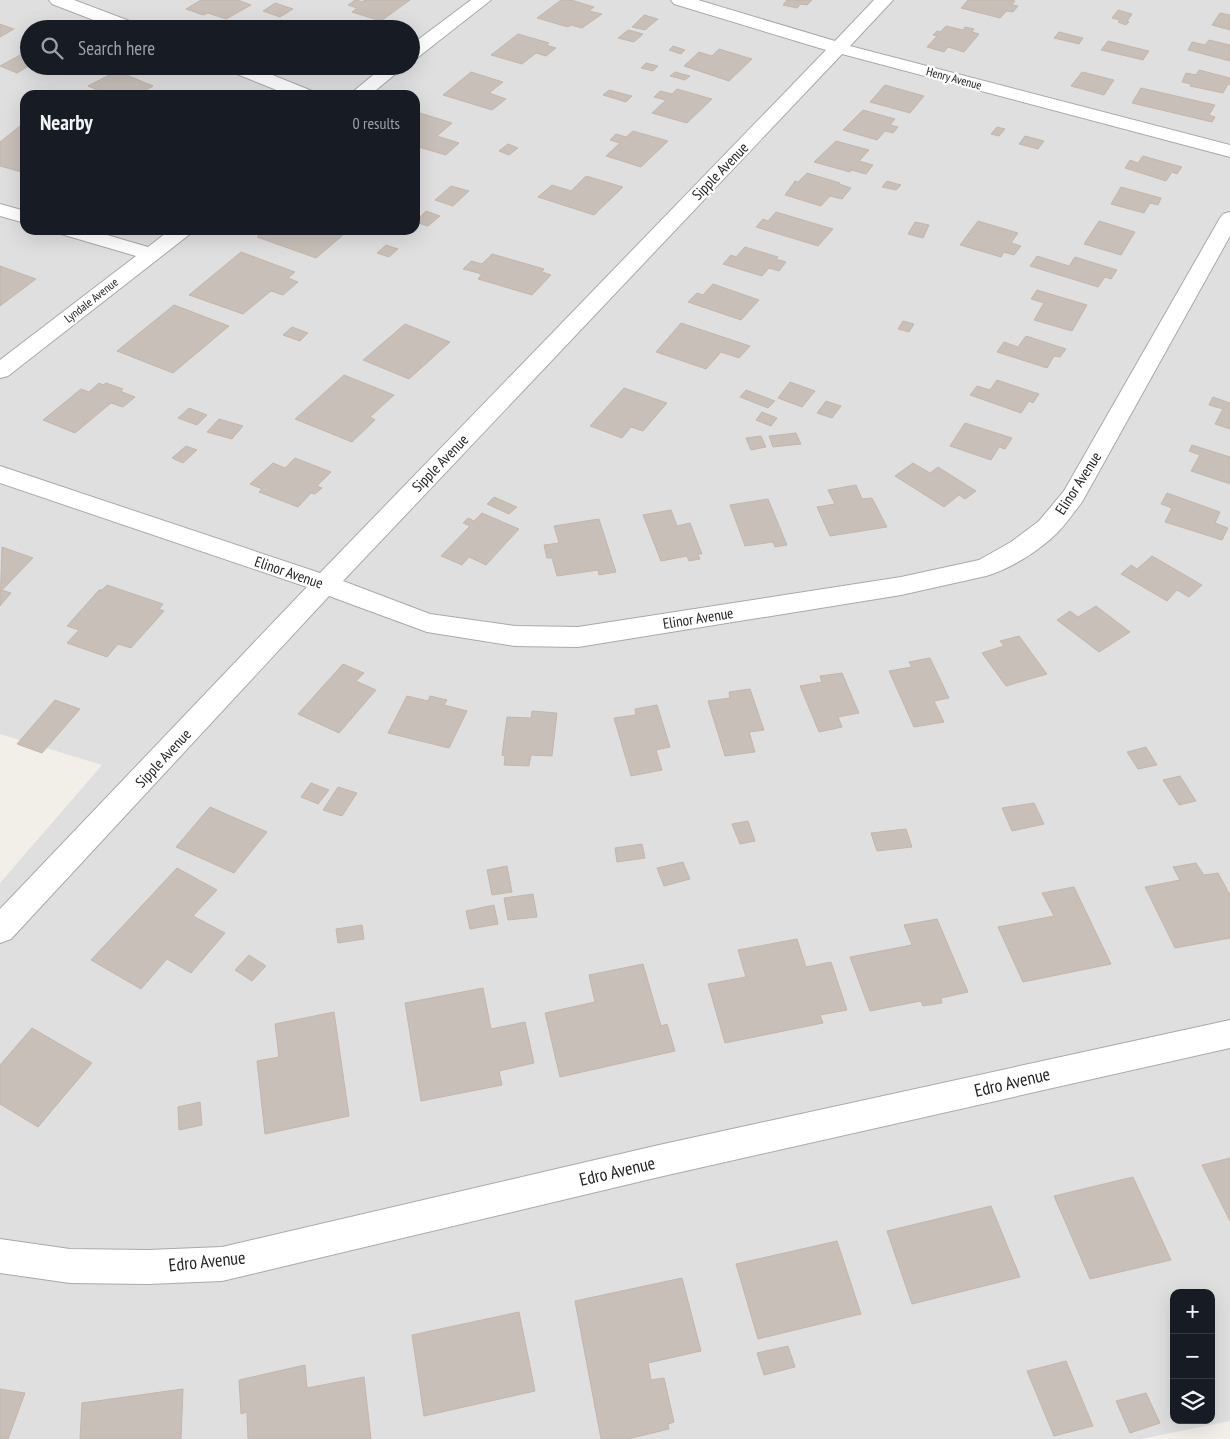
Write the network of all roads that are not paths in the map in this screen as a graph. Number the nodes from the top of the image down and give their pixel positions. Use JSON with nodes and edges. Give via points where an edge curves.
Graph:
{"nodes":[{"id":1,"x":58,"y":0,"type":"edge"},
{"id":2,"x":482,"y":0,"type":"edge"},
{"id":3,"x":680,"y":0,"type":"edge"},
{"id":4,"x":884,"y":0,"type":"edge"},
{"id":5,"x":110,"y":20,"type":"edge"},
{"id":6,"x":420,"y":47,"type":"edge"},
{"id":7,"x":838,"y":48,"type":"junction"},
{"id":8,"x":256,"y":75,"type":"edge"},
{"id":9,"x":384,"y":75,"type":"edge"},
{"id":10,"x":293,"y":90,"type":"edge"},
{"id":11,"x":365,"y":90,"type":"edge"},
{"id":12,"x":1230,"y":151,"type":"edge"},
{"id":13,"x":0,"y":210,"type":"edge"},
{"id":14,"x":20,"y":216,"type":"edge"},
{"id":15,"x":1230,"y":218,"type":"edge"},
{"id":16,"x":85,"y":235,"type":"edge"},
{"id":17,"x":176,"y":235,"type":"edge"},
{"id":18,"x":151,"y":254,"type":"junction"},
{"id":19,"x":0,"y":371,"type":"edge"},
{"id":20,"x":0,"y":474,"type":"edge"},
{"id":21,"x":325,"y":584,"type":"junction"},
{"id":22,"x":0,"y":930,"type":"edge"},
{"id":23,"x":1230,"y":1034,"type":"edge"},
{"id":24,"x":0,"y":1256,"type":"edge"}],
"edges":[{"from":1,"to":5,"type":"street"},
{"from":2,"to":6,"type":"street"},
{"from":3,"to":7,"type":"street","name":"Henry Avenue"},
{"from":4,"to":7,"type":"street","name":"Sipple Avenue"},
{"from":7,"to":12,"type":"street","name":"Henry Avenue"},
{"from":7,"to":21,"type":"street","name":"Sipple Avenue"},
{"from":8,"to":10,"type":"street"},
{"from":9,"to":11,"type":"street"},
{"from":13,"to":14,"type":"street"},
{"from":15,"to":21,"type":"street","name":"Elinor Avenue","via":[[1073,496],[1048,527],[986,567],[901,586],[578,637],[515,636],[427,622]]},
{"from":16,"to":18,"type":"street"},
{"from":17,"to":18,"type":"street","name":"Lyndale Avenue"},
{"from":18,"to":19,"type":"street","name":"Lyndale Avenue"},
{"from":20,"to":21,"type":"street","name":"Elinor Avenue"},
{"from":21,"to":22,"type":"street","name":"Sipple Avenue"},
{"from":23,"to":24,"type":"street","name":"Edro Avenue","via":[[669,1159],[222,1264],[70,1266]]}]}
